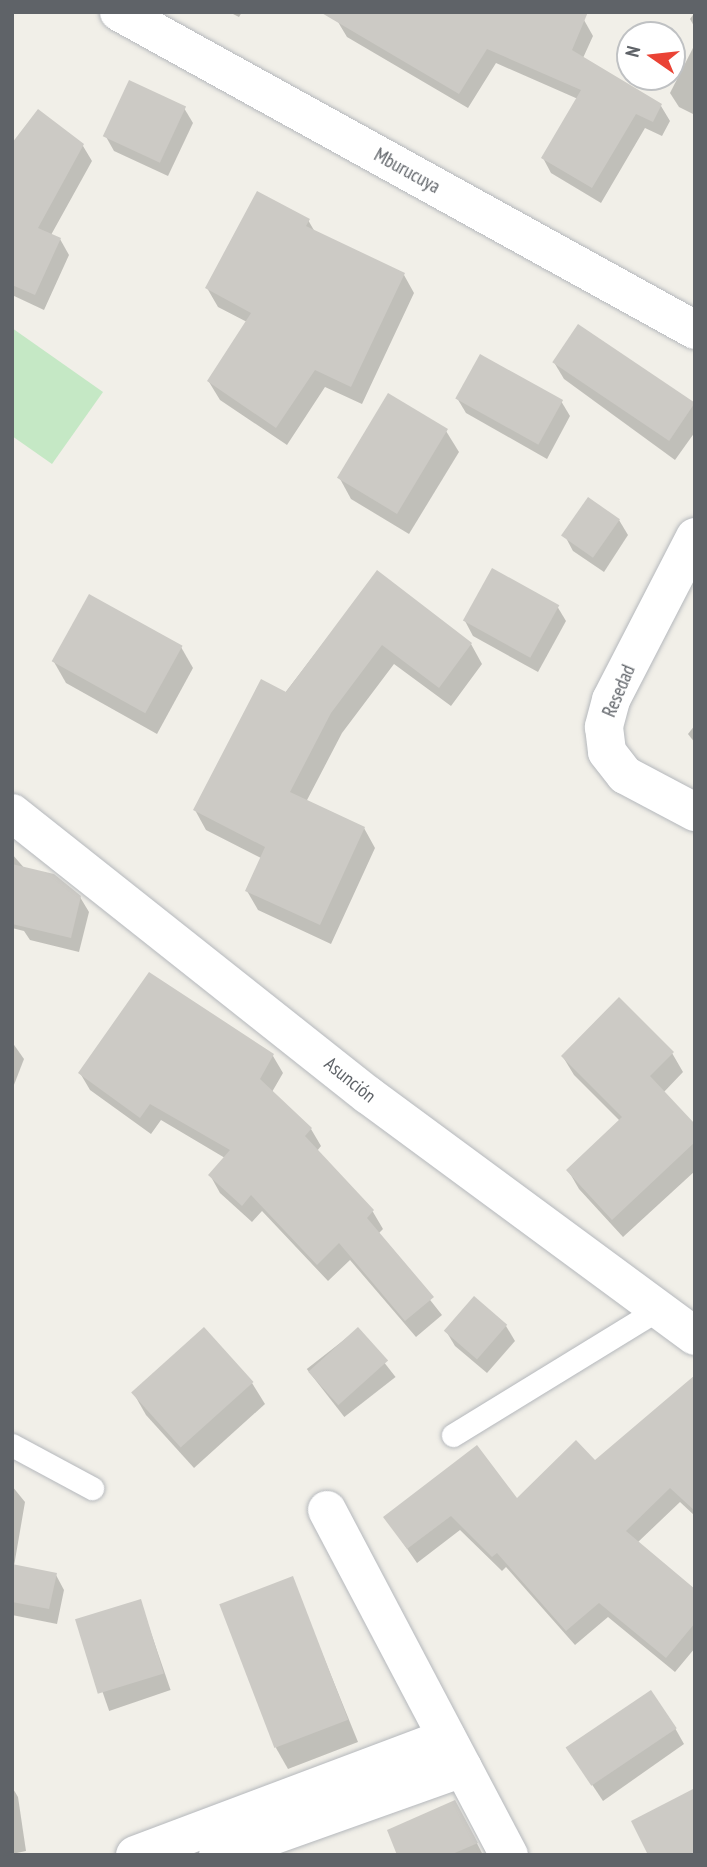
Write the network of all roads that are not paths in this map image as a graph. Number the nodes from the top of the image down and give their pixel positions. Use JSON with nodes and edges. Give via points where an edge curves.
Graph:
{"nodes":[{"id":1,"x":119,"y":12,"type":"edge"},
{"id":2,"x":695,"y":330,"type":"edge"},
{"id":3,"x":695,"y":537,"type":"edge"},
{"id":4,"x":695,"y":812,"type":"edge"},
{"id":5,"x":12,"y":813,"type":"edge"},
{"id":6,"x":659,"y":1309,"type":"junction"},
{"id":7,"x":695,"y":1336,"type":"edge"},
{"id":8,"x":453,"y":1436,"type":"dead end"},
{"id":9,"x":12,"y":1445,"type":"edge"},
{"id":10,"x":92,"y":1488,"type":"dead end"},
{"id":11,"x":327,"y":1510,"type":"dead end"},
{"id":12,"x":455,"y":1753,"type":"junction"},
{"id":13,"x":135,"y":1855,"type":"edge"},
{"id":14,"x":218,"y":1855,"type":"edge"},
{"id":15,"x":509,"y":1855,"type":"edge"}],
"edges":[{"from":1,"to":2,"type":"street","name":"Mburucuya"},
{"from":3,"to":4,"type":"street","name":"Resedad","via":[[611,700],[604,727],[607,752],[625,775]]},
{"from":5,"to":6,"type":"street","name":"Asunción","via":[[368,1095]]},
{"from":6,"to":7,"type":"street","name":"Asunción"},
{"from":6,"to":8,"type":"lane"},
{"from":9,"to":10,"type":"lane"},
{"from":11,"to":12,"type":"street"},
{"from":12,"to":13,"type":"street"},
{"from":12,"to":14,"type":"street"},
{"from":12,"to":15,"type":"street"}]}
